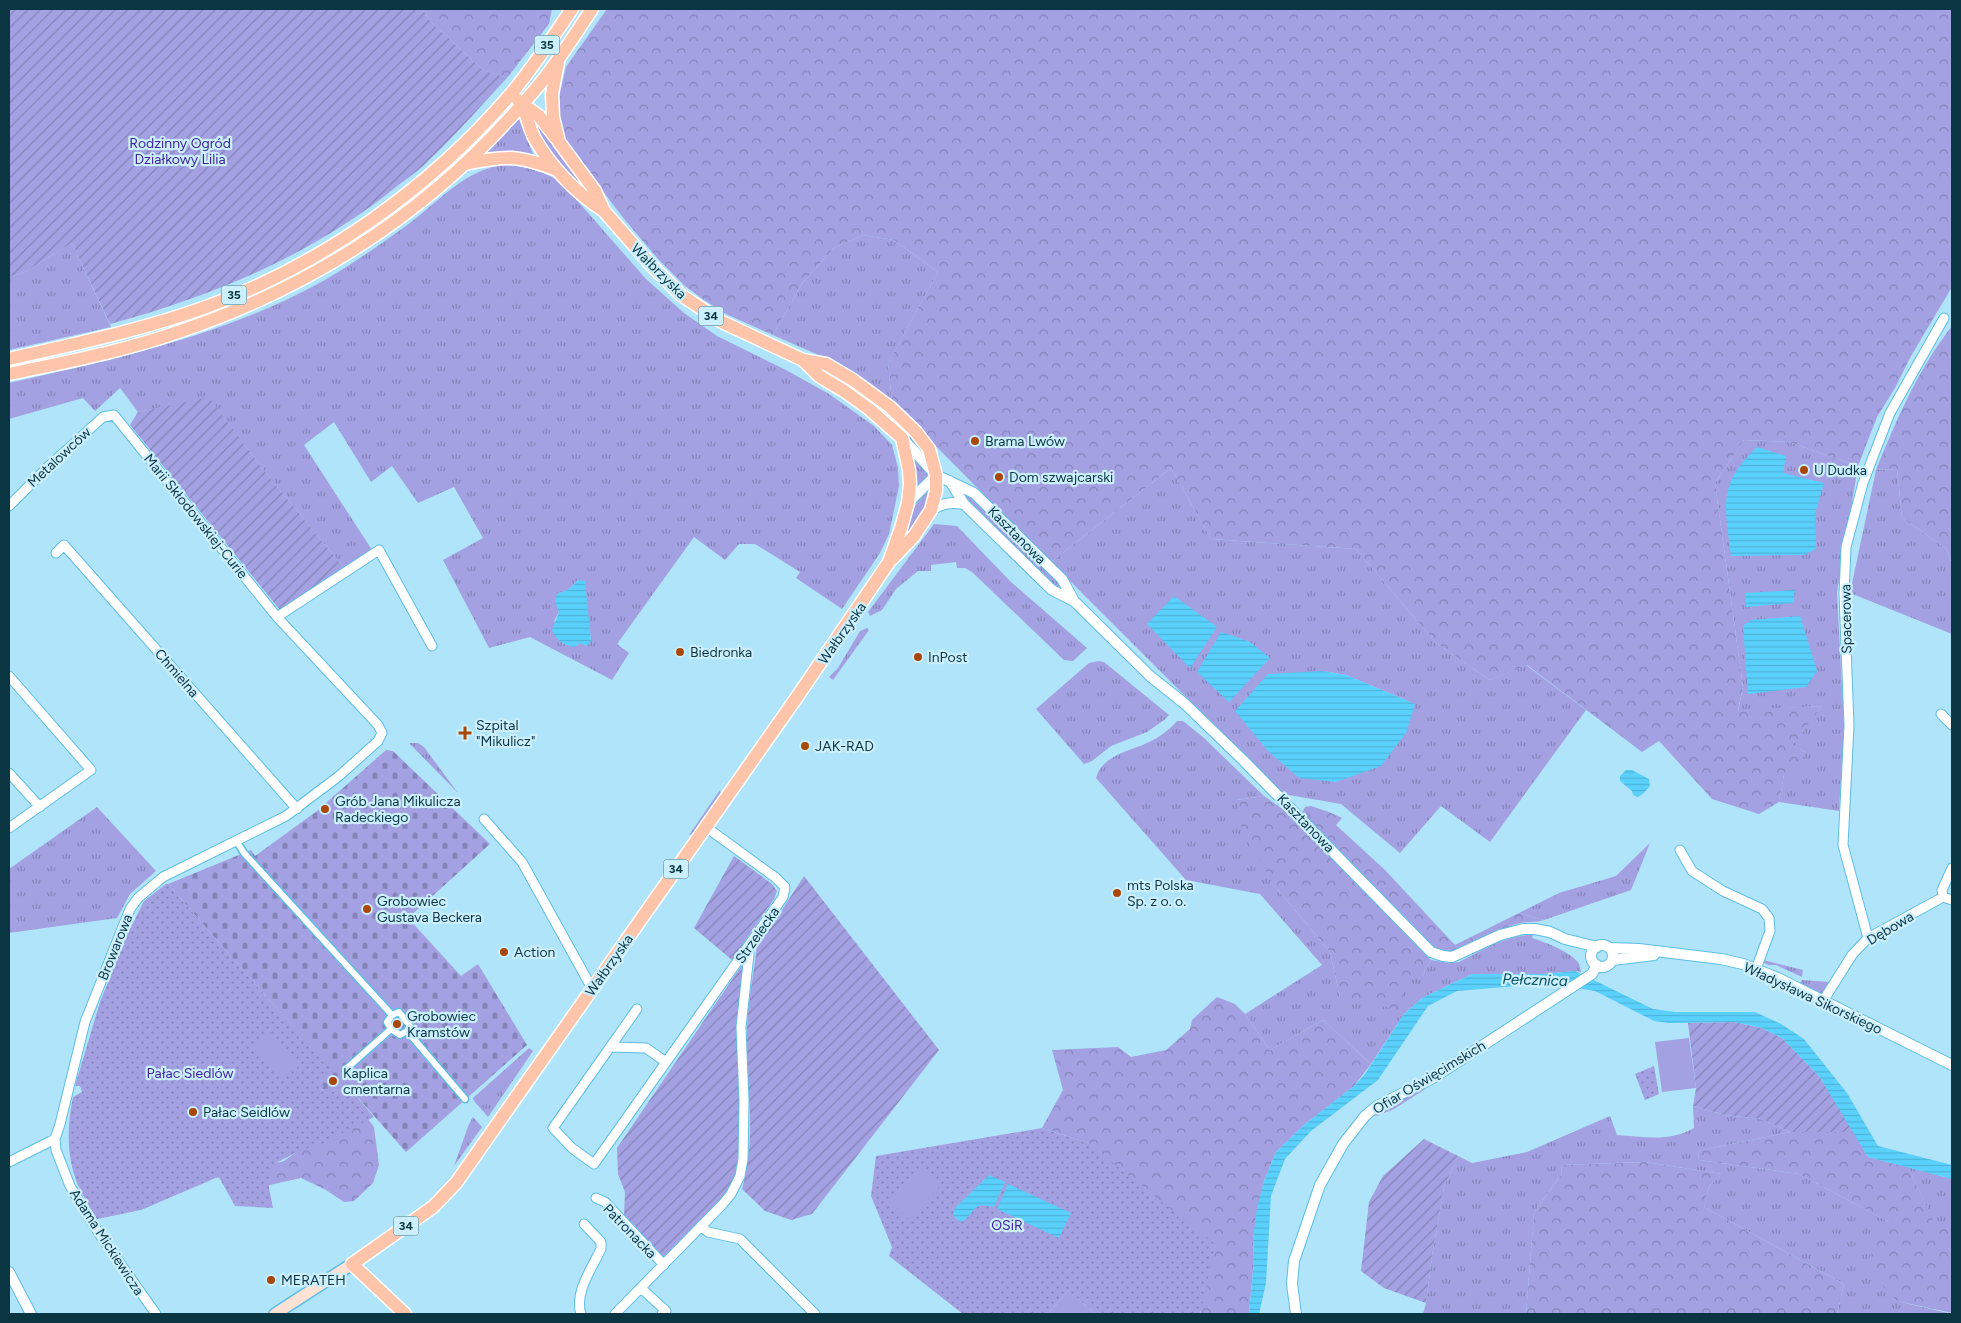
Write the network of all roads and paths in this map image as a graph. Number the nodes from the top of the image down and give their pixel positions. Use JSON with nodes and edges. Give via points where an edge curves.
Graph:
{"nodes":[{"id":1,"x":572,"y":9,"type":"edge"},
{"id":2,"x":592,"y":9,"type":"edge"},
{"id":3,"x":558,"y":60,"type":"junction"},
{"id":4,"x":512,"y":93,"type":"junction"},
{"id":5,"x":522,"y":104,"type":"junction"},
{"id":6,"x":559,"y":142,"type":"junction"},
{"id":7,"x":465,"y":164,"type":"junction"},
{"id":8,"x":558,"y":171,"type":"junction"},
{"id":9,"x":604,"y":211,"type":"junction"},
{"id":10,"x":1944,"y":318,"type":"dead end"},
{"id":11,"x":9,"y":359,"type":"edge"},
{"id":12,"x":803,"y":360,"type":"junction"},
{"id":13,"x":9,"y":374,"type":"edge"},
{"id":14,"x":114,"y":415,"type":"joint"},
{"id":15,"x":902,"y":438,"type":"junction"},
{"id":16,"x":936,"y":475,"type":"junction"},
{"id":17,"x":949,"y":480,"type":"junction"},
{"id":18,"x":908,"y":503,"type":"junction"},
{"id":19,"x":964,"y":504,"type":"junction"},
{"id":20,"x":9,"y":506,"type":"edge"},
{"id":21,"x":931,"y":510,"type":"junction"},
{"id":22,"x":56,"y":552,"type":"dead end"},
{"id":23,"x":889,"y":562,"type":"junction"},
{"id":24,"x":1074,"y":601,"type":"junction"},
{"id":25,"x":277,"y":617,"type":"junction"},
{"id":26,"x":432,"y":646,"type":"dead end"},
{"id":27,"x":9,"y":676,"type":"edge"},
{"id":28,"x":1941,"y":714,"type":"dead end"},
{"id":29,"x":1952,"y":725,"type":"edge"},
{"id":30,"x":378,"y":741,"type":"joint"},
{"id":31,"x":9,"y":773,"type":"edge"},
{"id":32,"x":40,"y":807,"type":"junction"},
{"id":33,"x":297,"y":809,"type":"junction"},
{"id":34,"x":484,"y":819,"type":"dead end"},
{"id":35,"x":706,"y":827,"type":"junction"},
{"id":36,"x":9,"y":828,"type":"edge"},
{"id":37,"x":237,"y":842,"type":"junction"},
{"id":38,"x":1680,"y":850,"type":"dead end"},
{"id":39,"x":1952,"y":868,"type":"edge"},
{"id":40,"x":1943,"y":897,"type":"junction"},
{"id":41,"x":1952,"y":900,"type":"edge"},
{"id":42,"x":1868,"y":938,"type":"junction"},
{"id":43,"x":1610,"y":948,"type":"junction"},
{"id":44,"x":748,"y":949,"type":"junction"},
{"id":45,"x":1594,"y":951,"type":"junction"},
{"id":46,"x":1667,"y":953,"type":"junction"},
{"id":47,"x":1613,"y":960,"type":"junction"},
{"id":48,"x":1756,"y":969,"type":"junction"},
{"id":49,"x":1594,"y":970,"type":"junction"},
{"id":50,"x":593,"y":986,"type":"junction"},
{"id":51,"x":1823,"y":1001,"type":"junction"},
{"id":52,"x":637,"y":1009,"type":"dead end"},
{"id":53,"x":392,"y":1015,"type":"junction"},
{"id":54,"x":391,"y":1029,"type":"junction"},
{"id":55,"x":407,"y":1032,"type":"junction"},
{"id":56,"x":611,"y":1047,"type":"junction"},
{"id":57,"x":666,"y":1062,"type":"junction"},
{"id":58,"x":1952,"y":1065,"type":"edge"},
{"id":59,"x":346,"y":1069,"type":"dead end"},
{"id":60,"x":465,"y":1099,"type":"dead end"},
{"id":61,"x":55,"y":1139,"type":"junction"},
{"id":62,"x":9,"y":1162,"type":"edge"},
{"id":63,"x":596,"y":1198,"type":"dead end"},
{"id":64,"x":584,"y":1224,"type":"dead end"},
{"id":65,"x":701,"y":1226,"type":"junction"},
{"id":66,"x":352,"y":1264,"type":"junction"},
{"id":67,"x":664,"y":1265,"type":"junction"},
{"id":68,"x":9,"y":1272,"type":"edge"},
{"id":69,"x":641,"y":1288,"type":"junction"},
{"id":70,"x":31,"y":1314,"type":"edge"},
{"id":71,"x":156,"y":1314,"type":"edge"},
{"id":72,"x":275,"y":1314,"type":"edge"},
{"id":73,"x":405,"y":1314,"type":"edge"},
{"id":74,"x":581,"y":1314,"type":"edge"},
{"id":75,"x":614,"y":1314,"type":"edge"},
{"id":76,"x":662,"y":1314,"type":"edge"},
{"id":77,"x":815,"y":1314,"type":"edge"},
{"id":78,"x":1296,"y":1314,"type":"edge"}],
"edges":[{"from":1,"to":4,"type":"main road","number":"35"},
{"from":2,"to":3,"type":"main road","number":"35"},
{"from":3,"to":5,"type":"main road","number":"35"},
{"from":3,"to":6,"type":"main road","name":"Wałbrzyska","number":"34","via":[[552,94]]},
{"from":4,"to":5,"type":"main road","name":"Wałbrzyska","number":"34"},
{"from":4,"to":11,"type":"main road","number":"35","via":[[458,150],[417,186],[377,216],[294,267],[232,296],[178,316]]},
{"from":5,"to":6,"type":"main road","via":[[539,116]]},
{"from":5,"to":7,"type":"main road","number":"35"},
{"from":5,"to":8,"type":"main road","name":"Wałbrzyska","number":"34","via":[[535,140]]},
{"from":6,"to":9,"type":"main road","name":"Wałbrzyska","number":"34","via":[[595,191]]},
{"from":7,"to":8,"type":"main road","via":[[494,157],[511,157],[532,160]]},
{"from":7,"to":13,"type":"main road","number":"35","via":[[375,236],[269,296],[151,341]]},
{"from":8,"to":9,"type":"main road","name":"Wałbrzyska","number":"34","via":[[585,199]]},
{"from":9,"to":12,"type":"main road","name":"Wałbrzyska","number":"34","via":[[681,294],[722,322]]},
{"from":10,"to":42,"type":"street","name":"Spacerowa","via":[[1890,413],[1863,483],[1846,548],[1844,594],[1849,725],[1843,845]]},
{"from":12,"to":15,"type":"main road","name":"Wałbrzyska","number":"34","via":[[819,376],[862,404]]},
{"from":12,"to":16,"type":"main road","name":"Wałbrzyska","number":"34","via":[[826,364],[890,407],[929,449]]},
{"from":14,"to":20,"type":"street","name":"Metalowców","via":[[103,416]]},
{"from":14,"to":25,"type":"street","name":"Marii Skłodowskiej-Curie"},
{"from":15,"to":16,"type":"street","name":"Kasztanowa"},
{"from":15,"to":18,"type":"main road","name":"Wałbrzyska","number":"34","via":[[909,470]]},
{"from":16,"to":17,"type":"street","name":"Kasztanowa"},
{"from":16,"to":18,"type":"street"},
{"from":16,"to":21,"type":"main road","name":"Wałbrzyska","number":"34"},
{"from":17,"to":19,"type":"street","name":"Kasztanowa"},
{"from":17,"to":24,"type":"street","name":"Kasztanowa","via":[[974,493],[1062,580]]},
{"from":18,"to":23,"type":"main road","name":"Wałbrzyska","number":"34"},
{"from":19,"to":21,"type":"street","via":[[952,502]]},
{"from":19,"to":24,"type":"street","name":"Kasztanowa","via":[[1052,590]]},
{"from":21,"to":23,"type":"main road","name":"Wałbrzyska","number":"34","via":[[914,536]]},
{"from":22,"to":33,"type":"street","name":"Chmielna","via":[[64,545]]},
{"from":23,"to":35,"type":"main road","name":"Wałbrzyska","number":"34"},
{"from":24,"to":45,"type":"street","name":"Kasztanowa","via":[[1150,676],[1244,760],[1431,952],[1452,957],[1500,935],[1523,929],[1550,932]]},
{"from":25,"to":26,"type":"street","via":[[380,550]]},
{"from":25,"to":30,"type":"street","name":"Marii Skłodowskiej-Curie","via":[[378,725],[382,733]]},
{"from":27,"to":32,"type":"street","via":[[91,770]]},
{"from":28,"to":29,"type":"street"},
{"from":30,"to":33,"type":"street","name":"Browarowa"},
{"from":31,"to":32,"type":"street"},
{"from":32,"to":36,"type":"street"},
{"from":33,"to":37,"type":"street","name":"Browarowa"},
{"from":34,"to":50,"type":"street","via":[[522,862]]},
{"from":35,"to":44,"type":"street","name":"Strzelecka","via":[[785,887],[783,897]]},
{"from":35,"to":50,"type":"main road","name":"Wałbrzyska","number":"34"},
{"from":37,"to":53,"type":"street"},
{"from":37,"to":61,"type":"street","name":"Browarowa","via":[[163,876],[130,909],[85,1022]]},
{"from":38,"to":48,"type":"street","via":[[1692,871],[1723,891],[1762,909],[1769,918],[1770,932]]},
{"from":39,"to":40,"type":"street","via":[[1942,890]]},
{"from":40,"to":41,"type":"street"},
{"from":40,"to":42,"type":"street","name":"Dębowa"},
{"from":42,"to":51,"type":"street","name":"Dębowa","via":[[1852,955]]},
{"from":43,"to":45,"type":"street","name":"Kasztanowa","via":[[1604,945]]},
{"from":43,"to":46,"type":"street","name":"Władysława Sikorskiego"},
{"from":43,"to":47,"type":"street"},
{"from":44,"to":57,"type":"street","name":"Strzelecka"},
{"from":44,"to":65,"type":"street","via":[[741,1027],[742,1171],[731,1194]]},
{"from":45,"to":49,"type":"street"},
{"from":46,"to":47,"type":"street","name":"Władysława Sikorskiego"},
{"from":46,"to":48,"type":"street","name":"Władysława Sikorskiego","via":[[1721,959]]},
{"from":47,"to":49,"type":"street","name":"Władysława Sikorskiego"},
{"from":48,"to":51,"type":"street","name":"Władysława Sikorskiego"},
{"from":49,"to":78,"type":"street","name":"Ofiar Oświęcimskich","via":[[1433,1078],[1377,1106],[1365,1116],[1343,1144],[1320,1184],[1294,1261],[1292,1284]]},
{"from":50,"to":66,"type":"main road","name":"Wałbrzyska","number":"34","via":[[446,1196]]},
{"from":51,"to":58,"type":"street","name":"Władysława Sikorskiego"},
{"from":52,"to":56,"type":"street","name":"Strzelecka"},
{"from":53,"to":54,"type":"street","via":[[387,1022]]},
{"from":53,"to":55,"type":"street","via":[[398,1012],[402,1015],[410,1026]]},
{"from":54,"to":55,"type":"street","via":[[400,1035]]},
{"from":54,"to":59,"type":"street"},
{"from":55,"to":60,"type":"street"},
{"from":56,"to":57,"type":"street","via":[[646,1048]]},
{"from":56,"to":57,"type":"street","name":"Strzelecka","via":[[553,1128],[594,1164]]},
{"from":61,"to":62,"type":"street"},
{"from":61,"to":71,"type":"street","name":"Adama Mickiewicza","via":[[70,1186]]},
{"from":63,"to":67,"type":"street","name":"Patronacka","via":[[605,1202]]},
{"from":64,"to":74,"type":"street","name":"Patronacka","via":[[601,1242],[601,1249],[581,1292]]},
{"from":65,"to":67,"type":"street"},
{"from":65,"to":77,"type":"street","via":[[708,1232],[740,1239]]},
{"from":66,"to":72,"type":"main road","name":"Wałbrzyska"},
{"from":66,"to":73,"type":"main road"},
{"from":67,"to":69,"type":"street"},
{"from":68,"to":70,"type":"street"},
{"from":69,"to":75,"type":"street"},
{"from":69,"to":76,"type":"street","via":[[666,1311]]}]}
